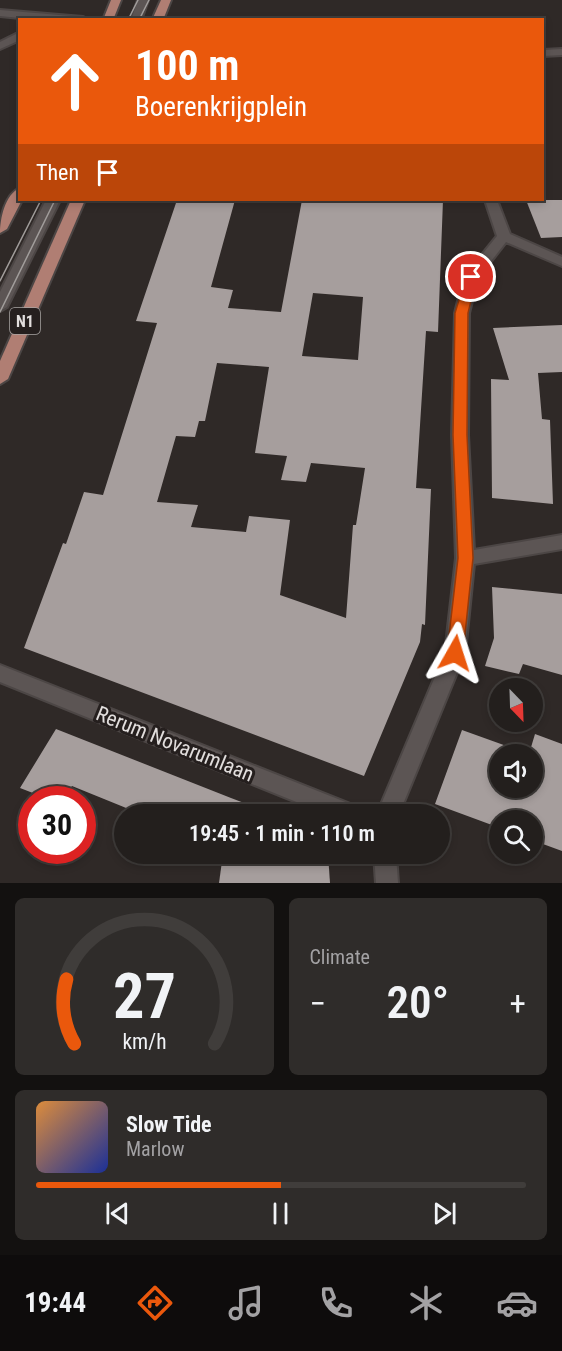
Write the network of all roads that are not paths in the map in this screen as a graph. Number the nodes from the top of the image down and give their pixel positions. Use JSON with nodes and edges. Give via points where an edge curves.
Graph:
{"nodes":[{"id":1,"x":116,"y":0,"type":"edge"},
{"id":2,"x":166,"y":0,"type":"edge"},
{"id":3,"x":142,"y":2,"type":"edge"},
{"id":4,"x":0,"y":13,"type":"edge"},
{"id":5,"x":47,"y":18,"type":"edge"},
{"id":6,"x":109,"y":18,"type":"edge"},
{"id":7,"x":132,"y":18,"type":"edge"},
{"id":8,"x":137,"y":18,"type":"edge"},
{"id":9,"x":158,"y":18,"type":"edge"},
{"id":10,"x":18,"y":36,"type":"edge"},
{"id":11,"x":0,"y":46,"type":"edge"},
{"id":12,"x":562,"y":52,"type":"edge"},
{"id":13,"x":544,"y":53,"type":"edge"},
{"id":14,"x":18,"y":196,"type":"edge"},
{"id":15,"x":43,"y":201,"type":"edge"},
{"id":16,"x":53,"y":201,"type":"edge"},
{"id":17,"x":78,"y":201,"type":"edge"},
{"id":18,"x":491,"y":201,"type":"edge"},
{"id":19,"x":0,"y":229,"type":"edge"},
{"id":20,"x":504,"y":236,"type":"junction"},
{"id":21,"x":562,"y":262,"type":"edge"},
{"id":22,"x":0,"y":285,"type":"edge"},
{"id":23,"x":0,"y":308,"type":"edge"},
{"id":24,"x":0,"y":379,"type":"edge"},
{"id":25,"x":562,"y":542,"type":"edge"},
{"id":26,"x":465,"y":558,"type":"junction"},
{"id":27,"x":0,"y":673,"type":"edge"},
{"id":28,"x":325,"y":804,"type":"edge"},
{"id":29,"x":392,"y":804,"type":"edge"},
{"id":30,"x":386,"y":864,"type":"edge"},
{"id":31,"x":387,"y":883,"type":"edge"}],
"edges":[{"from":1,"to":6,"type":"main road"},
{"from":2,"to":9,"type":"main road"},
{"from":3,"to":7,"type":"street"},
{"from":3,"to":8,"type":"street"},
{"from":4,"to":5,"type":"street"},
{"from":10,"to":11,"type":"street"},
{"from":12,"to":13,"type":"street"},
{"from":14,"to":19,"type":"main road"},
{"from":15,"to":22,"type":"street"},
{"from":16,"to":23,"type":"street"},
{"from":17,"to":24,"type":"main road","number":"N1"},
{"from":18,"to":20,"type":"street"},
{"from":20,"to":21,"type":"street"},
{"from":20,"to":26,"type":"street","via":[[471,277],[462,313],[460,435]]},
{"from":25,"to":26,"type":"street"},
{"from":26,"to":29,"type":"street","via":[[455,653]]},
{"from":27,"to":28,"type":"street","name":"Rerum Novarumlaan"},
{"from":30,"to":31,"type":"street"}]}
